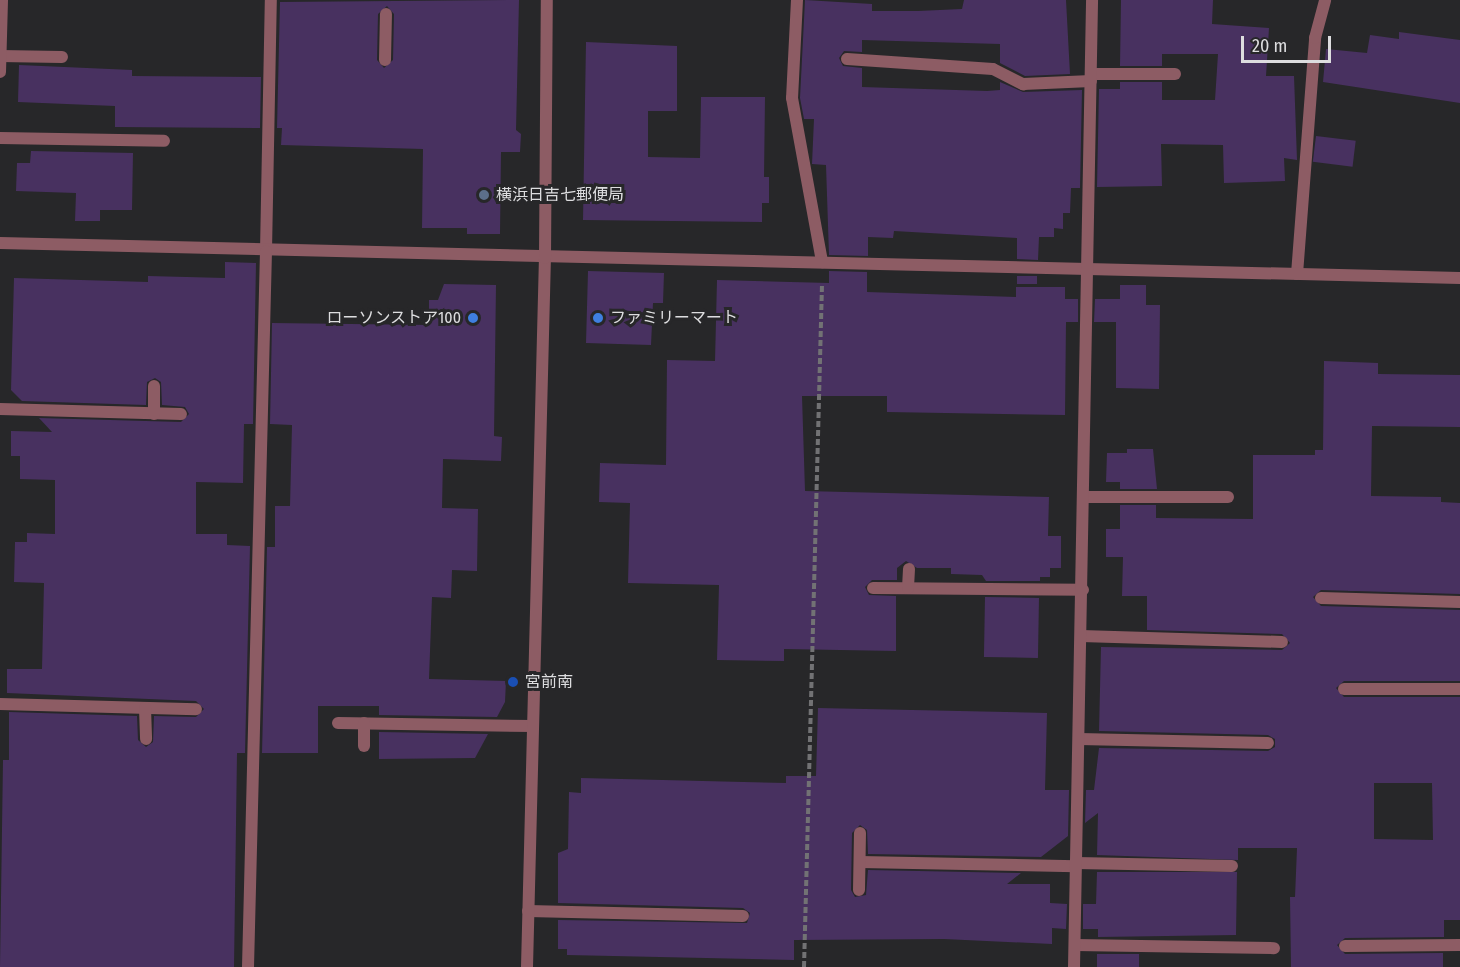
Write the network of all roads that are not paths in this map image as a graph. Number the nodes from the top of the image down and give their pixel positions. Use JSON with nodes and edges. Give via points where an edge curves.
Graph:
{"nodes":[{"id":1,"x":2,"y":0,"type":"edge"},
{"id":2,"x":271,"y":0,"type":"edge"},
{"id":3,"x":547,"y":0,"type":"edge"},
{"id":4,"x":797,"y":0,"type":"edge"},
{"id":5,"x":1092,"y":0,"type":"edge"},
{"id":6,"x":1325,"y":0,"type":"edge"},
{"id":7,"x":386,"y":14,"type":"dead end"},
{"id":8,"x":1,"y":24,"type":"edge"},
{"id":9,"x":0,"y":56,"type":"edge"},
{"id":10,"x":62,"y":57,"type":"dead end"},
{"id":11,"x":847,"y":59,"type":"dead end"},
{"id":12,"x":385,"y":60,"type":"dead end"},
{"id":13,"x":0,"y":72,"type":"edge"},
{"id":14,"x":1175,"y":74,"type":"dead end"},
{"id":15,"x":1091,"y":78,"type":"junction"},
{"id":16,"x":0,"y":138,"type":"edge"},
{"id":17,"x":164,"y":141,"type":"dead end"},
{"id":18,"x":0,"y":243,"type":"edge"},
{"id":19,"x":266,"y":251,"type":"junction"},
{"id":20,"x":545,"y":258,"type":"junction"},
{"id":21,"x":822,"y":262,"type":"junction"},
{"id":22,"x":1090,"y":269,"type":"junction"},
{"id":23,"x":1297,"y":274,"type":"junction"},
{"id":24,"x":1460,"y":278,"type":"edge"},
{"id":25,"x":154,"y":386,"type":"dead end"},
{"id":26,"x":0,"y":409,"type":"edge"},
{"id":27,"x":154,"y":414,"type":"junction"},
{"id":28,"x":181,"y":414,"type":"dead end"},
{"id":29,"x":1085,"y":497,"type":"junction"},
{"id":30,"x":1228,"y":497,"type":"dead end"},
{"id":31,"x":909,"y":568,"type":"dead end"},
{"id":32,"x":873,"y":588,"type":"dead end"},
{"id":33,"x":908,"y":588,"type":"junction"},
{"id":34,"x":1083,"y":590,"type":"junction"},
{"id":35,"x":1321,"y":598,"type":"dead end"},
{"id":36,"x":1460,"y":602,"type":"edge"},
{"id":37,"x":1082,"y":636,"type":"junction"},
{"id":38,"x":1282,"y":642,"type":"dead end"},
{"id":39,"x":1344,"y":689,"type":"dead end"},
{"id":40,"x":1460,"y":689,"type":"edge"},
{"id":41,"x":0,"y":704,"type":"edge"},
{"id":42,"x":145,"y":708,"type":"junction"},
{"id":43,"x":196,"y":709,"type":"dead end"},
{"id":44,"x":338,"y":723,"type":"dead end"},
{"id":45,"x":364,"y":723,"type":"junction"},
{"id":46,"x":533,"y":726,"type":"junction"},
{"id":47,"x":146,"y":739,"type":"dead end"},
{"id":48,"x":1079,"y":739,"type":"junction"},
{"id":49,"x":1268,"y":743,"type":"dead end"},
{"id":50,"x":364,"y":746,"type":"dead end"},
{"id":51,"x":860,"y":833,"type":"dead end"},
{"id":52,"x":860,"y":862,"type":"junction"},
{"id":53,"x":1076,"y":864,"type":"junction"},
{"id":54,"x":1232,"y":866,"type":"dead end"},
{"id":55,"x":859,"y":890,"type":"dead end"},
{"id":56,"x":528,"y":911,"type":"junction"},
{"id":57,"x":743,"y":916,"type":"dead end"},
{"id":58,"x":1075,"y":945,"type":"junction"},
{"id":59,"x":1460,"y":945,"type":"edge"},
{"id":60,"x":1345,"y":946,"type":"dead end"},
{"id":61,"x":1274,"y":948,"type":"dead end"},
{"id":62,"x":248,"y":967,"type":"edge"},
{"id":63,"x":526,"y":967,"type":"edge"},
{"id":64,"x":1074,"y":967,"type":"edge"}],
"edges":[{"from":1,"to":8,"type":"street"},
{"from":2,"to":19,"type":"street"},
{"from":3,"to":20,"type":"street"},
{"from":4,"to":21,"type":"street","via":[[792,98]]},
{"from":5,"to":15,"type":"street"},
{"from":6,"to":23,"type":"street","via":[[1315,38]]},
{"from":7,"to":12,"type":"street"},
{"from":8,"to":9,"type":"street"},
{"from":9,"to":10,"type":"street"},
{"from":9,"to":13,"type":"street"},
{"from":11,"to":15,"type":"street","via":[[993,69],[1023,84]]},
{"from":14,"to":15,"type":"street"},
{"from":15,"to":22,"type":"street"},
{"from":16,"to":17,"type":"street"},
{"from":18,"to":19,"type":"street"},
{"from":19,"to":20,"type":"street"},
{"from":19,"to":62,"type":"street"},
{"from":20,"to":21,"type":"street"},
{"from":20,"to":46,"type":"street"},
{"from":21,"to":22,"type":"street"},
{"from":22,"to":23,"type":"street"},
{"from":22,"to":29,"type":"street"},
{"from":23,"to":24,"type":"street"},
{"from":25,"to":27,"type":"street"},
{"from":26,"to":27,"type":"street"},
{"from":27,"to":28,"type":"street"},
{"from":29,"to":30,"type":"street"},
{"from":29,"to":34,"type":"street"},
{"from":31,"to":33,"type":"street"},
{"from":32,"to":33,"type":"street"},
{"from":33,"to":34,"type":"street"},
{"from":34,"to":37,"type":"street"},
{"from":35,"to":36,"type":"street"},
{"from":37,"to":38,"type":"street"},
{"from":37,"to":48,"type":"street"},
{"from":39,"to":40,"type":"street"},
{"from":41,"to":42,"type":"street"},
{"from":42,"to":43,"type":"street"},
{"from":42,"to":47,"type":"street"},
{"from":44,"to":45,"type":"street"},
{"from":45,"to":46,"type":"street"},
{"from":45,"to":50,"type":"street"},
{"from":46,"to":56,"type":"street"},
{"from":48,"to":49,"type":"street"},
{"from":48,"to":53,"type":"street"},
{"from":51,"to":52,"type":"street"},
{"from":52,"to":53,"type":"street"},
{"from":52,"to":55,"type":"street"},
{"from":53,"to":54,"type":"street"},
{"from":53,"to":58,"type":"street"},
{"from":56,"to":57,"type":"street"},
{"from":56,"to":63,"type":"street"},
{"from":58,"to":61,"type":"street"},
{"from":58,"to":64,"type":"street"},
{"from":59,"to":60,"type":"street"}]}
